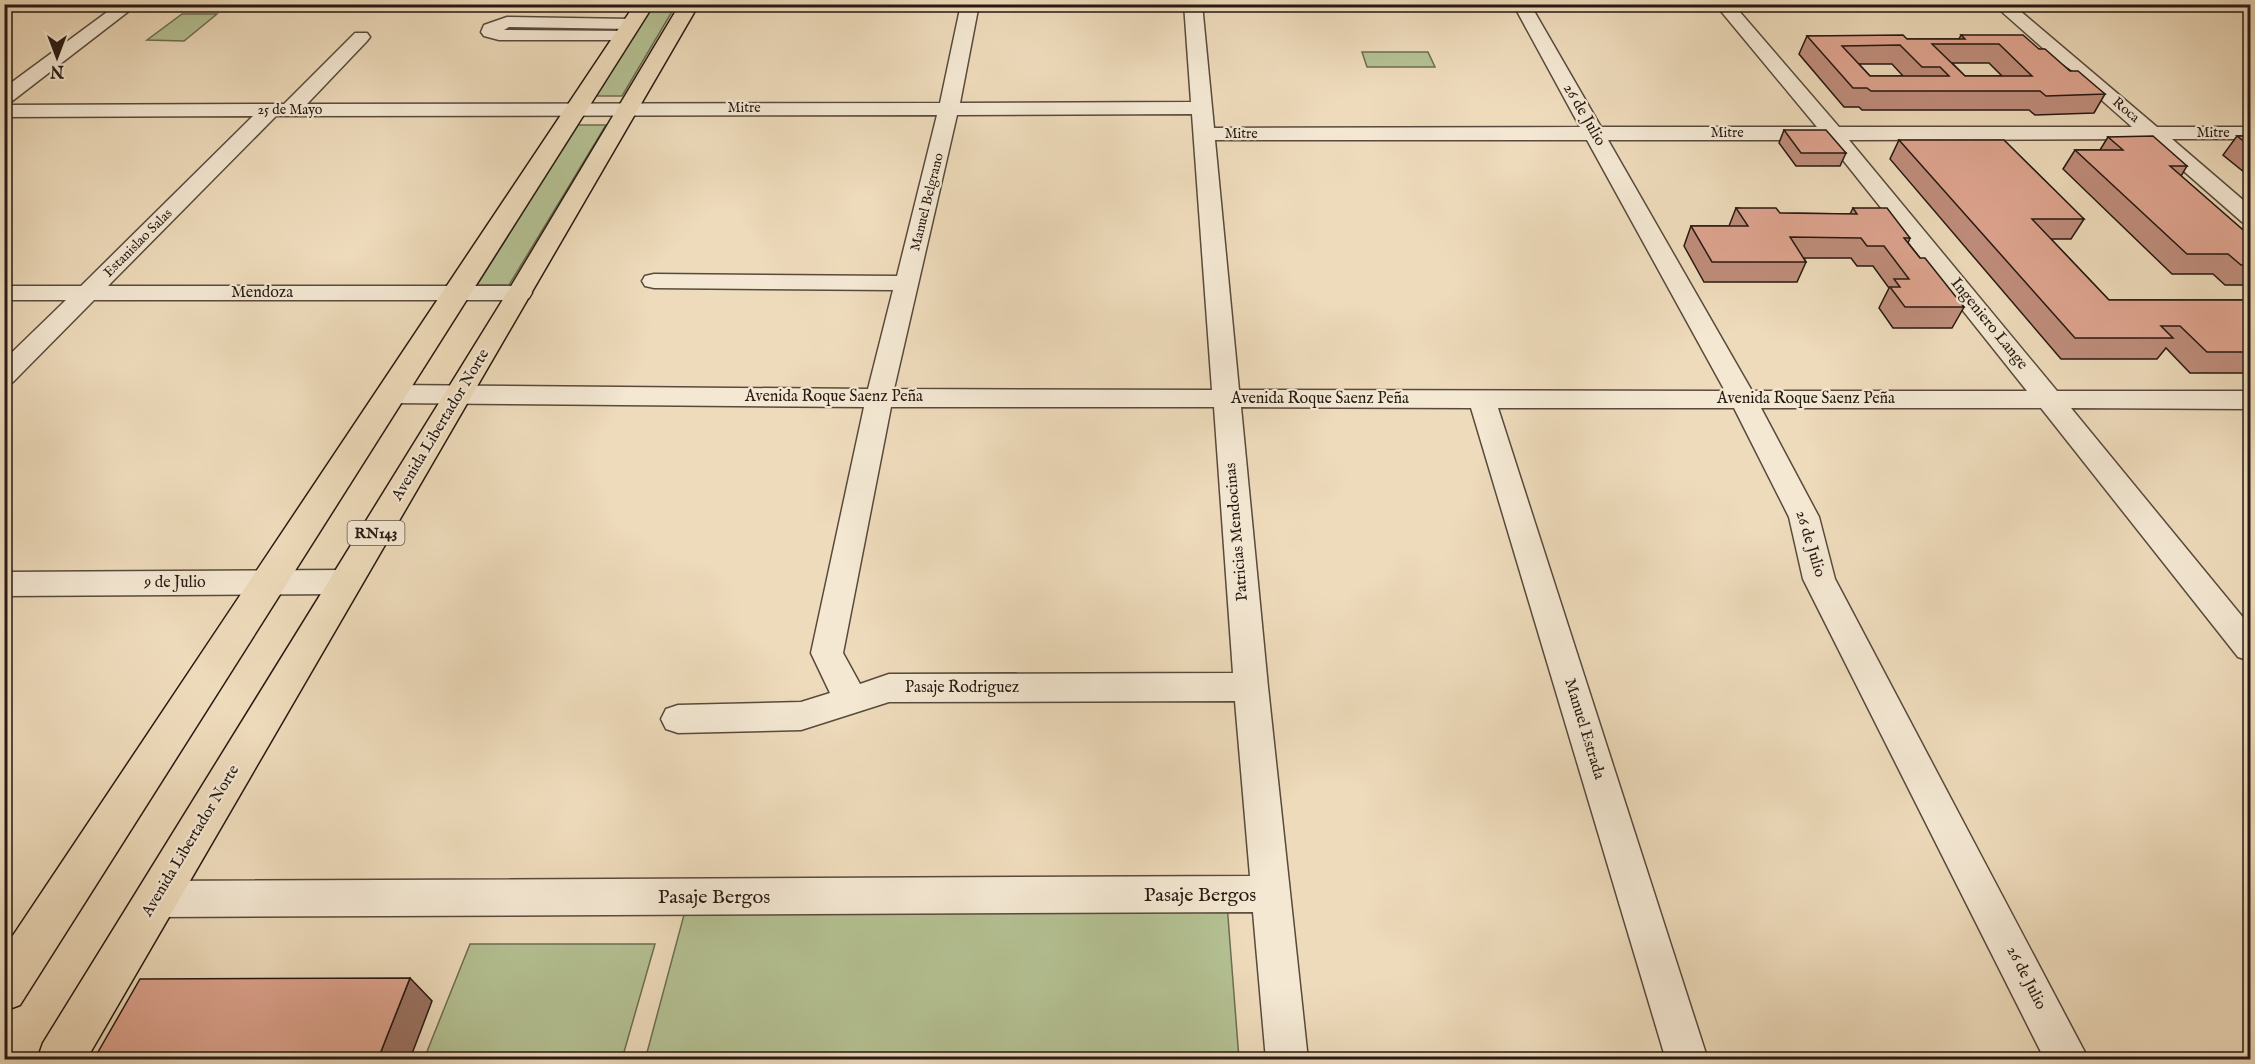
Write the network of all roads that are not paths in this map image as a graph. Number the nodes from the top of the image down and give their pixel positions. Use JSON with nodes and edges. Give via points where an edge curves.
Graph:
{"nodes":[{"id":1,"x":130,"y":4,"type":"edge"},
{"id":2,"x":690,"y":4,"type":"edge"},
{"id":3,"x":970,"y":4,"type":"edge"},
{"id":4,"x":1193,"y":4,"type":"edge"},
{"id":5,"x":1521,"y":4,"type":"edge"},
{"id":6,"x":1723,"y":4,"type":"edge"},
{"id":7,"x":2001,"y":4,"type":"edge"},
{"id":8,"x":634,"y":21,"type":"edge"},
{"id":9,"x":362,"y":37,"type":"dead end"},
{"id":10,"x":4,"y":98,"type":"edge"},
{"id":11,"x":576,"y":108,"type":"junction"},
{"id":12,"x":627,"y":108,"type":"junction"},
{"id":13,"x":949,"y":108,"type":"junction"},
{"id":14,"x":281,"y":110,"type":"junction"},
{"id":15,"x":4,"y":111,"type":"edge"},
{"id":16,"x":1201,"y":121,"type":"junction"},
{"id":17,"x":1832,"y":132,"type":"junction"},
{"id":18,"x":1595,"y":133,"type":"junction"},
{"id":19,"x":2153,"y":134,"type":"junction"},
{"id":20,"x":2250,"y":134,"type":"edge"},
{"id":21,"x":2250,"y":217,"type":"edge"},
{"id":22,"x":654,"y":281,"type":"dead end"},
{"id":23,"x":907,"y":283,"type":"junction"},
{"id":24,"x":4,"y":293,"type":"edge"},
{"id":25,"x":88,"y":293,"type":"junction"},
{"id":26,"x":457,"y":293,"type":"junction"},
{"id":27,"x":520,"y":293,"type":"junction"},
{"id":28,"x":4,"y":376,"type":"edge"},
{"id":29,"x":390,"y":394,"type":"junction"},
{"id":30,"x":460,"y":394,"type":"junction"},
{"id":31,"x":879,"y":398,"type":"junction"},
{"id":32,"x":1226,"y":398,"type":"junction"},
{"id":33,"x":1482,"y":399,"type":"junction"},
{"id":34,"x":1743,"y":399,"type":"junction"},
{"id":35,"x":2050,"y":399,"type":"junction"},
{"id":36,"x":2250,"y":400,"type":"edge"},
{"id":37,"x":346,"y":582,"type":"junction"},
{"id":38,"x":270,"y":583,"type":"junction"},
{"id":39,"x":4,"y":584,"type":"edge"},
{"id":40,"x":2250,"y":648,"type":"edge"},
{"id":41,"x":1251,"y":687,"type":"junction"},
{"id":42,"x":851,"y":700,"type":"junction"},
{"id":43,"x":678,"y":719,"type":"dead end"},
{"id":44,"x":1272,"y":894,"type":"junction"},
{"id":45,"x":156,"y":899,"type":"junction"},
{"id":46,"x":4,"y":989,"type":"edge"},
{"id":47,"x":60,"y":1059,"type":"edge"},
{"id":48,"x":1287,"y":1059,"type":"edge"},
{"id":49,"x":1687,"y":1059,"type":"edge"},
{"id":50,"x":2068,"y":1059,"type":"edge"}],
"edges":[{"from":1,"to":10,"type":"street"},
{"from":2,"to":12,"type":"highway","name":"Avenida Libertador Norte","number":"RN143"},
{"from":3,"to":13,"type":"street","name":"Manuel Belgrano"},
{"from":4,"to":16,"type":"street","name":"Patricias Mendocinas"},
{"from":5,"to":18,"type":"street","name":"26 de Julio"},
{"from":6,"to":17,"type":"street","name":"Ingeniero Lange"},
{"from":7,"to":19,"type":"street","name":"Roca"},
{"from":8,"to":8,"type":"street","via":[[507,22],[495,25],[490,32]]},
{"from":8,"to":11,"type":"highway"},
{"from":9,"to":14,"type":"street","name":"Estanislao Salas"},
{"from":11,"to":12,"type":"street","name":"Mitre"},
{"from":11,"to":14,"type":"street","name":"25 de Mayo"},
{"from":11,"to":26,"type":"highway"},
{"from":12,"to":13,"type":"street","name":"Mitre"},
{"from":12,"to":27,"type":"highway","name":"Avenida Libertador Norte","number":"RN143"},
{"from":13,"to":16,"type":"street","name":"Mitre"},
{"from":13,"to":23,"type":"street","name":"Manuel Belgrano"},
{"from":14,"to":15,"type":"street","name":"25 de Mayo"},
{"from":14,"to":25,"type":"street","name":"Estanislao Salas"},
{"from":16,"to":18,"type":"street","name":"Mitre"},
{"from":16,"to":32,"type":"street","name":"Patricias Mendocinas"},
{"from":17,"to":18,"type":"street","name":"Mitre"},
{"from":17,"to":19,"type":"street","name":"Mitre"},
{"from":17,"to":35,"type":"street","name":"Ingeniero Lange"},
{"from":18,"to":34,"type":"street","name":"26 de Julio"},
{"from":19,"to":20,"type":"street","name":"Mitre"},
{"from":19,"to":21,"type":"street","name":"Roca"},
{"from":22,"to":23,"type":"street"},
{"from":23,"to":31,"type":"street","name":"Manuel Belgrano"},
{"from":24,"to":25,"type":"street","name":"Mendoza"},
{"from":25,"to":26,"type":"street","name":"Mendoza"},
{"from":25,"to":28,"type":"street","name":"Estanislao Salas"},
{"from":26,"to":27,"type":"street","name":"Mendoza"},
{"from":26,"to":29,"type":"highway"},
{"from":27,"to":30,"type":"highway","name":"Avenida Libertador Norte","number":"RN143"},
{"from":29,"to":30,"type":"street","name":"Avenida Roque Saenz Peña"},
{"from":29,"to":38,"type":"highway"},
{"from":30,"to":31,"type":"street","name":"Avenida Roque Saenz Peña"},
{"from":30,"to":37,"type":"highway","name":"Avenida Libertador Norte","number":"RN143"},
{"from":31,"to":32,"type":"street","name":"Avenida Roque Saenz Peña"},
{"from":31,"to":42,"type":"street","name":"Manuel Belgrano","via":[[827,653]]},
{"from":32,"to":33,"type":"street","name":"Avenida Roque Saenz Peña"},
{"from":32,"to":41,"type":"street","name":"Patricias Mendocinas"},
{"from":33,"to":34,"type":"street","name":"Avenida Roque Saenz Peña"},
{"from":33,"to":49,"type":"street","name":"Manuel Estrada"},
{"from":34,"to":35,"type":"street","name":"Avenida Roque Saenz Peña"},
{"from":34,"to":50,"type":"street","name":"26 de Julio","via":[[1804,517],[1819,579]]},
{"from":35,"to":36,"type":"street","name":"Avenida Roque Saenz Peña"},
{"from":35,"to":40,"type":"street","name":"Ingeniero Lange"},
{"from":37,"to":38,"type":"street","name":"9 de Julio"},
{"from":37,"to":45,"type":"highway","name":"Avenida Libertador Norte","number":"RN143"},
{"from":38,"to":39,"type":"street","name":"9 de Julio"},
{"from":38,"to":46,"type":"highway"},
{"from":41,"to":42,"type":"street","name":"Pasaje Rodriguez","via":[[889,688]]},
{"from":41,"to":44,"type":"street","name":"Patricias Mendocinas"},
{"from":42,"to":43,"type":"street","name":"Pasaje Rodriguez","via":[[801,716]]},
{"from":44,"to":45,"type":"street","name":"Pasaje Bergos"},
{"from":44,"to":48,"type":"street","name":"Patricias Mendocinas"},
{"from":45,"to":47,"type":"highway","name":"Avenida Libertador Norte","number":"RN143"}]}
